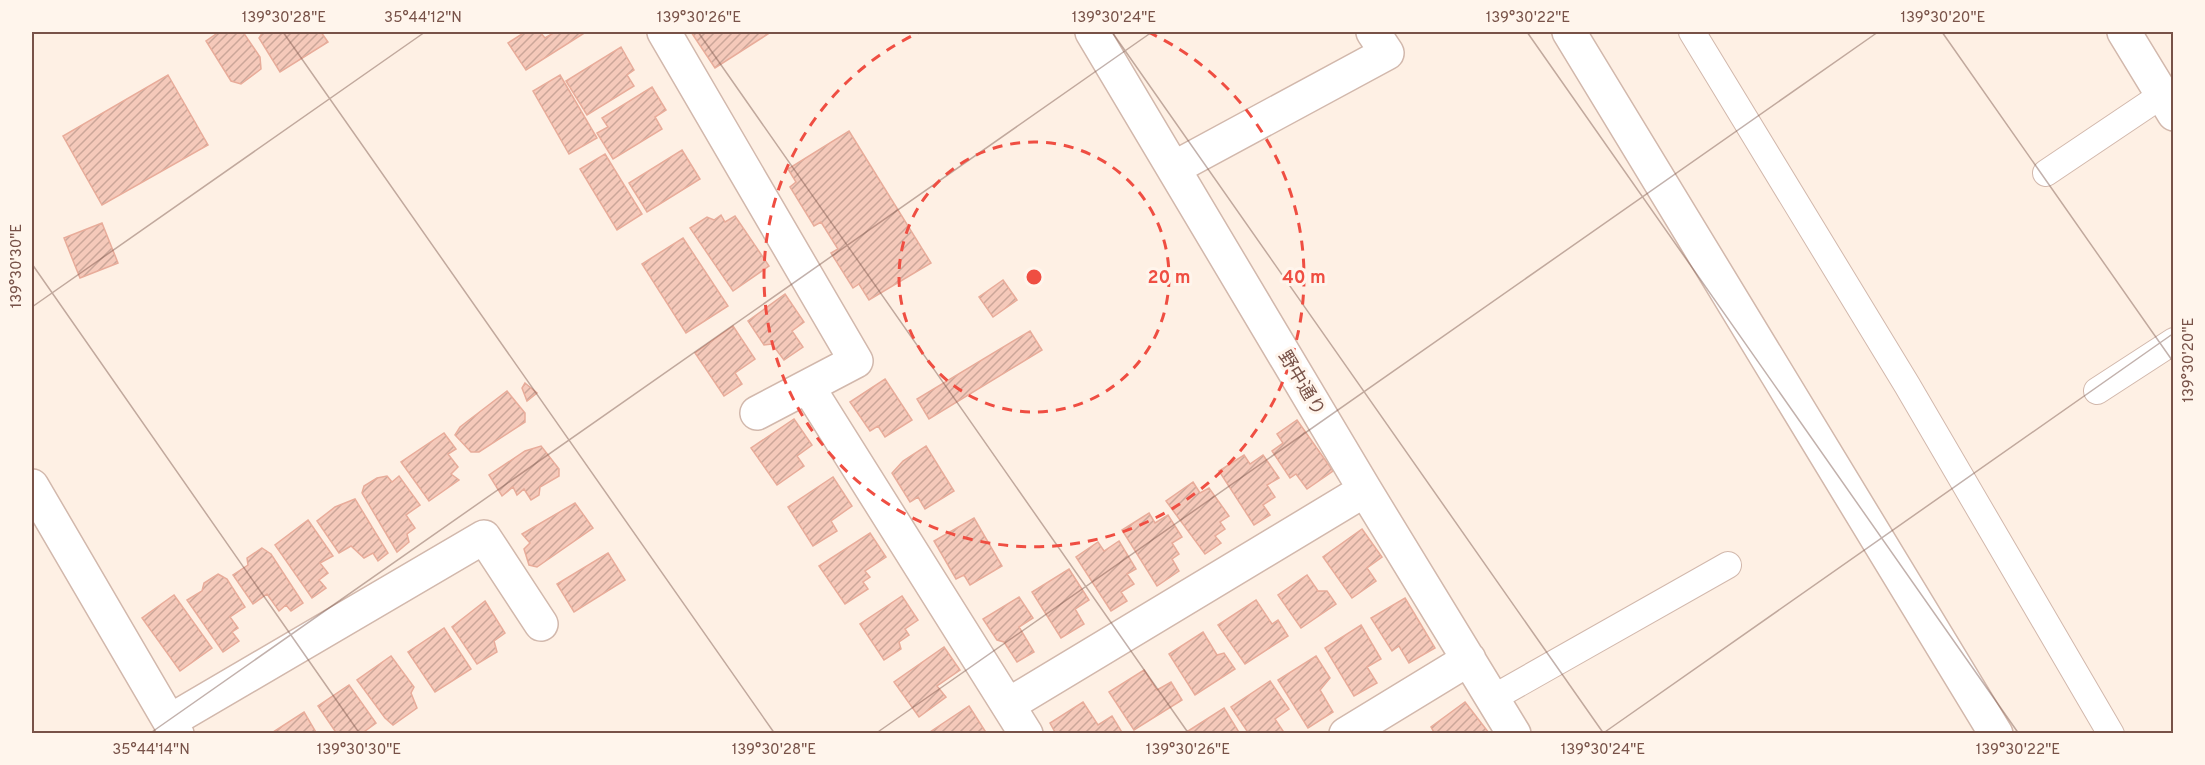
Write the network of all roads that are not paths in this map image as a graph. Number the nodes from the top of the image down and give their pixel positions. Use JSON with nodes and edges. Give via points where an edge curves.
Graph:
{"nodes":[{"id":1,"x":664,"y":32,"type":"edge"},
{"id":2,"x":1092,"y":32,"type":"edge"},
{"id":3,"x":1373,"y":32,"type":"edge"},
{"id":4,"x":1569,"y":32,"type":"edge"},
{"id":5,"x":1692,"y":32,"type":"edge"},
{"id":6,"x":2124,"y":32,"type":"edge"},
{"id":7,"x":2168,"y":104,"type":"edge"},
{"id":8,"x":1174,"y":168,"type":"junction"},
{"id":9,"x":2046,"y":173,"type":"dead end"},
{"id":10,"x":2174,"y":341,"type":"edge"},
{"id":11,"x":808,"y":387,"type":"junction"},
{"id":12,"x":2097,"y":391,"type":"dead end"},
{"id":13,"x":757,"y":413,"type":"dead end"},
{"id":14,"x":32,"y":486,"type":"edge"},
{"id":15,"x":1365,"y":490,"type":"junction"},
{"id":16,"x":1728,"y":565,"type":"dead end"},
{"id":17,"x":541,"y":624,"type":"dead end"},
{"id":18,"x":1469,"y":659,"type":"junction"},
{"id":19,"x":1493,"y":698,"type":"junction"},
{"id":20,"x":1008,"y":705,"type":"junction"},
{"id":21,"x":173,"y":727,"type":"edge"},
{"id":22,"x":1026,"y":734,"type":"edge"},
{"id":23,"x":1346,"y":734,"type":"edge"},
{"id":24,"x":1514,"y":734,"type":"edge"},
{"id":25,"x":1996,"y":734,"type":"edge"},
{"id":26,"x":2111,"y":734,"type":"edge"}],
"edges":[{"from":1,"to":11,"type":"street","via":[[856,361]]},
{"from":2,"to":8,"type":"street","name":"野中通り"},
{"from":3,"to":8,"type":"street","via":[[1387,52]]},
{"from":4,"to":25,"type":"street"},
{"from":5,"to":26,"type":"lane","via":[[1907,385]]},
{"from":6,"to":7,"type":"street"},
{"from":7,"to":9,"type":"lane"},
{"from":8,"to":15,"type":"street","name":"野中通り"},
{"from":10,"to":12,"type":"lane"},
{"from":11,"to":13,"type":"street"},
{"from":11,"to":20,"type":"street"},
{"from":14,"to":21,"type":"street"},
{"from":15,"to":18,"type":"street","name":"野中通り"},
{"from":15,"to":20,"type":"street"},
{"from":16,"to":19,"type":"lane"},
{"from":17,"to":21,"type":"street","via":[[484,537]]},
{"from":18,"to":19,"type":"street","name":"野中通り"},
{"from":18,"to":23,"type":"street"},
{"from":19,"to":24,"type":"street","name":"野中通り"},
{"from":20,"to":22,"type":"street"}]}
